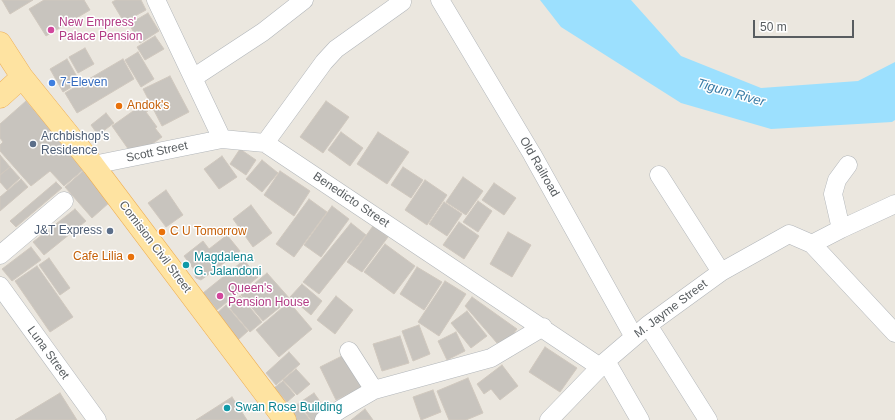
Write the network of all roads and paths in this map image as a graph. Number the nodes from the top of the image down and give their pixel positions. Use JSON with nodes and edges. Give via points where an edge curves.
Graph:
{"nodes":[{"id":1,"x":156,"y":0,"type":"edge"},
{"id":2,"x":440,"y":0,"type":"edge"},
{"id":3,"x":298,"y":2,"type":"edge"},
{"id":4,"x":402,"y":2,"type":"dead end"},
{"id":5,"x":0,"y":43,"type":"edge"},
{"id":6,"x":22,"y":77,"type":"junction"},
{"id":7,"x":193,"y":78,"type":"junction"},
{"id":8,"x":0,"y":97,"type":"edge"},
{"id":9,"x":222,"y":139,"type":"junction"},
{"id":10,"x":265,"y":143,"type":"junction"},
{"id":11,"x":93,"y":165,"type":"junction"},
{"id":12,"x":848,"y":165,"type":"dead end"},
{"id":13,"x":659,"y":175,"type":"dead end"},
{"id":14,"x":64,"y":201,"type":"dead end"},
{"id":15,"x":895,"y":204,"type":"edge"},
{"id":16,"x":841,"y":229,"type":"junction"},
{"id":17,"x":812,"y":244,"type":"junction"},
{"id":18,"x":0,"y":255,"type":"edge"},
{"id":19,"x":721,"y":272,"type":"junction"},
{"id":20,"x":0,"y":286,"type":"edge"},
{"id":21,"x":648,"y":325,"type":"junction"},
{"id":22,"x":543,"y":327,"type":"junction"},
{"id":23,"x":895,"y":333,"type":"edge"},
{"id":24,"x":634,"y":337,"type":"junction"},
{"id":25,"x":349,"y":351,"type":"dead end"},
{"id":26,"x":603,"y":364,"type":"junction"},
{"id":27,"x":374,"y":390,"type":"junction"},
{"id":28,"x":97,"y":420,"type":"edge"},
{"id":29,"x":285,"y":420,"type":"edge"},
{"id":30,"x":324,"y":420,"type":"edge"},
{"id":31,"x":549,"y":420,"type":"edge"},
{"id":32,"x":640,"y":420,"type":"edge"},
{"id":33,"x":708,"y":420,"type":"edge"}],
"edges":[{"from":1,"to":7,"type":"street"},
{"from":2,"to":24,"type":"street","name":"Old Railroad","via":[[532,154]]},
{"from":3,"to":7,"type":"street","via":[[262,32]]},
{"from":4,"to":10,"type":"street","via":[[336,49]]},
{"from":5,"to":6,"type":"main road","name":"Comision Civil Street"},
{"from":6,"to":8,"type":"main road"},
{"from":6,"to":11,"type":"main road","name":"Comision Civil Street"},
{"from":7,"to":9,"type":"street"},
{"from":9,"to":10,"type":"street","name":"Benedicto Street"},
{"from":9,"to":11,"type":"street","name":"Scott Street"},
{"from":10,"to":22,"type":"street","name":"Benedicto Street"},
{"from":11,"to":29,"type":"main road","name":"Comision Civil Street"},
{"from":12,"to":16,"type":"street","via":[[837,180],[833,194]]},
{"from":13,"to":19,"type":"street"},
{"from":14,"to":18,"type":"street"},
{"from":15,"to":16,"type":"street"},
{"from":16,"to":17,"type":"street"},
{"from":17,"to":19,"type":"street","name":"M. Jayme Street","via":[[789,234]]},
{"from":17,"to":23,"type":"street"},
{"from":19,"to":21,"type":"street","name":"M. Jayme Street"},
{"from":20,"to":28,"type":"street","name":"Luna Street"},
{"from":21,"to":24,"type":"street","name":"M. Jayme Street"},
{"from":21,"to":33,"type":"street"},
{"from":22,"to":26,"type":"street","name":"Benedicto Street"},
{"from":22,"to":27,"type":"street","via":[[491,358]]},
{"from":24,"to":26,"type":"street","name":"M. Jayme Street"},
{"from":25,"to":27,"type":"street"},
{"from":26,"to":31,"type":"street","name":"M. Jayme Street"},
{"from":26,"to":32,"type":"street"},
{"from":27,"to":30,"type":"street"}]}
